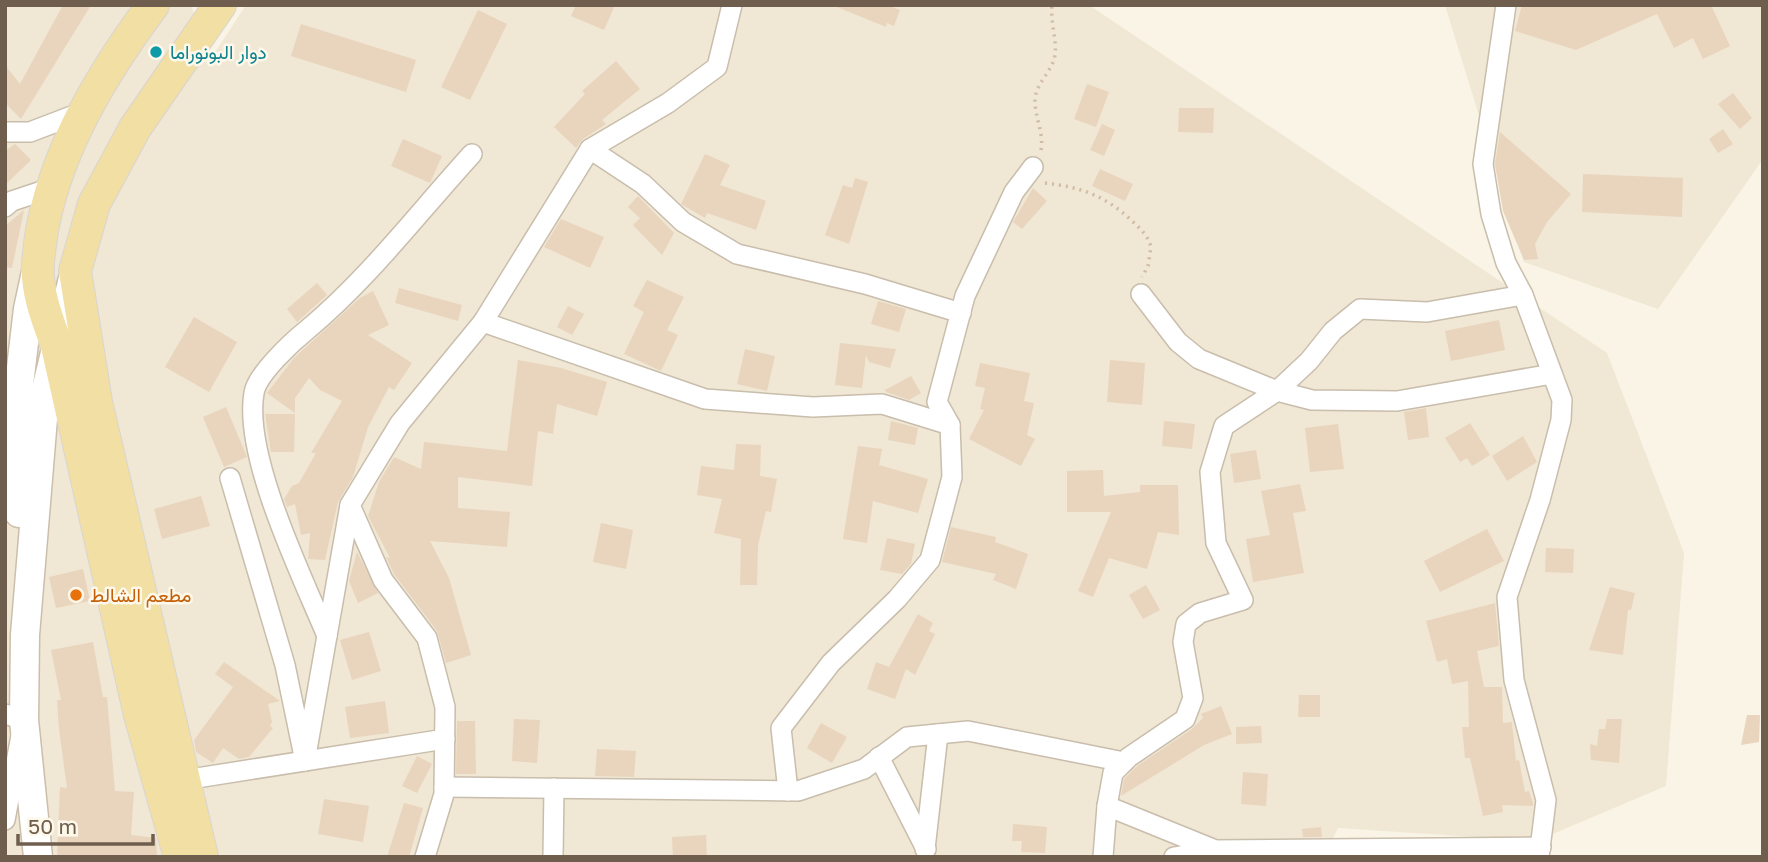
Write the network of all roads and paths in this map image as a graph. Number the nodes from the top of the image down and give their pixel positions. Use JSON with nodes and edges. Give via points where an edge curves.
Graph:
{"nodes":[{"id":1,"x":153,"y":5,"type":"edge"},
{"id":2,"x":732,"y":5,"type":"edge"},
{"id":3,"x":1052,"y":5,"type":"edge"},
{"id":4,"x":1506,"y":5,"type":"edge"},
{"id":5,"x":215,"y":8,"type":"edge"},
{"id":6,"x":85,"y":111,"type":"junction"},
{"id":7,"x":135,"y":128,"type":"junction"},
{"id":8,"x":5,"y":132,"type":"edge"},
{"id":9,"x":30,"y":132,"type":"junction"},
{"id":10,"x":5,"y":145,"type":"edge"},
{"id":11,"x":590,"y":149,"type":"junction"},
{"id":12,"x":472,"y":154,"type":"dead end"},
{"id":13,"x":1029,"y":174,"type":"junction"},
{"id":14,"x":51,"y":188,"type":"junction"},
{"id":15,"x":5,"y":207,"type":"edge"},
{"id":16,"x":37,"y":266,"type":"junction"},
{"id":17,"x":75,"y":271,"type":"junction"},
{"id":18,"x":1140,"y":289,"type":"joint"},
{"id":19,"x":1523,"y":295,"type":"junction"},
{"id":20,"x":961,"y":313,"type":"junction"},
{"id":21,"x":483,"y":322,"type":"junction"},
{"id":22,"x":57,"y":346,"type":"junction"},
{"id":23,"x":1552,"y":374,"type":"junction"},
{"id":24,"x":1277,"y":391,"type":"junction"},
{"id":25,"x":950,"y":425,"type":"junction"},
{"id":26,"x":230,"y":478,"type":"dead end"},
{"id":27,"x":350,"y":505,"type":"junction"},
{"id":28,"x":25,"y":635,"type":"junction"},
{"id":29,"x":327,"y":636,"type":"junction"},
{"id":30,"x":15,"y":717,"type":"edge"},
{"id":31,"x":938,"y":734,"type":"junction"},
{"id":32,"x":445,"y":739,"type":"junction"},
{"id":33,"x":879,"y":757,"type":"junction"},
{"id":34,"x":305,"y":761,"type":"junction"},
{"id":35,"x":1124,"y":762,"type":"junction"},
{"id":36,"x":184,"y":780,"type":"junction"},
{"id":37,"x":444,"y":787,"type":"junction"},
{"id":38,"x":554,"y":788,"type":"junction"},
{"id":39,"x":788,"y":791,"type":"junction"},
{"id":40,"x":1107,"y":806,"type":"junction"},
{"id":41,"x":5,"y":820,"type":"edge"},
{"id":42,"x":1214,"y":850,"type":"junction"},
{"id":43,"x":1540,"y":852,"type":"edge"},
{"id":44,"x":927,"y":853,"type":"edge"},
{"id":45,"x":38,"y":857,"type":"edge"},
{"id":46,"x":180,"y":857,"type":"edge"},
{"id":47,"x":202,"y":857,"type":"edge"},
{"id":48,"x":425,"y":857,"type":"edge"},
{"id":49,"x":553,"y":857,"type":"edge"},
{"id":50,"x":1103,"y":857,"type":"edge"},
{"id":51,"x":1174,"y":857,"type":"edge"}],
"edges":[{"from":1,"to":6,"type":"main road","via":[[119,50]]},
{"from":2,"to":11,"type":"street","via":[[718,67]]},
{"from":3,"to":13,"type":"path","via":[[1056,52],[1050,72],[1036,89],[1042,141]]},
{"from":4,"to":19,"type":"street","via":[[1483,164],[1491,214],[1506,263]]},
{"from":5,"to":7,"type":"main road"},
{"from":6,"to":7,"type":"main road"},
{"from":6,"to":9,"type":"street"},
{"from":6,"to":14,"type":"main road"},
{"from":7,"to":17,"type":"main road","via":[[94,204]]},
{"from":8,"to":9,"type":"street"},
{"from":9,"to":10,"type":"street"},
{"from":11,"to":20,"type":"street","via":[[643,184],[683,222],[737,254],[865,284]]},
{"from":11,"to":21,"type":"street"},
{"from":12,"to":29,"type":"street","via":[[333,308],[287,346],[254,390],[252,424],[274,506]]},
{"from":13,"to":18,"type":"path","via":[[1093,192],[1117,206],[1150,242]]},
{"from":13,"to":20,"type":"street","via":[[1014,192]]},
{"from":14,"to":15,"type":"street"},
{"from":14,"to":16,"type":"main road"},
{"from":16,"to":22,"type":"main road"},
{"from":16,"to":28,"type":"main road","via":[[16,410]]},
{"from":17,"to":22,"type":"main road"},
{"from":17,"to":36,"type":"main road","via":[[96,402]]},
{"from":18,"to":24,"type":"street","via":[[1178,342],[1199,359]]},
{"from":19,"to":23,"type":"street"},
{"from":19,"to":24,"type":"street","via":[[1427,312],[1360,309]]},
{"from":20,"to":25,"type":"street","via":[[937,402]]},
{"from":21,"to":25,"type":"street","via":[[705,399],[813,407],[882,404]]},
{"from":21,"to":27,"type":"street","via":[[400,423]]},
{"from":22,"to":28,"type":"main road","via":[[45,394]]},
{"from":22,"to":46,"type":"main road","via":[[140,715]]},
{"from":23,"to":24,"type":"street","via":[[1397,401],[1312,400]]},
{"from":23,"to":43,"type":"street","via":[[1562,400],[1561,419],[1507,597],[1514,680],[1546,800]]},
{"from":24,"to":35,"type":"street","via":[[1224,426],[1210,472],[1216,543],[1243,600],[1200,613],[1186,624],[1183,642],[1193,698],[1185,719]]},
{"from":25,"to":39,"type":"street","via":[[952,477],[930,560],[831,663],[781,728]]},
{"from":26,"to":34,"type":"street","via":[[285,665]]},
{"from":27,"to":29,"type":"street"},
{"from":27,"to":32,"type":"street","via":[[383,580],[427,638],[445,707]]},
{"from":28,"to":30,"type":"main road"},
{"from":29,"to":34,"type":"street"},
{"from":30,"to":41,"type":"street"},
{"from":30,"to":45,"type":"main road"},
{"from":31,"to":33,"type":"street","via":[[906,737]]},
{"from":31,"to":35,"type":"street","via":[[968,731]]},
{"from":31,"to":44,"type":"street"},
{"from":32,"to":34,"type":"street"},
{"from":32,"to":37,"type":"street"},
{"from":33,"to":39,"type":"street","via":[[864,769]]},
{"from":33,"to":44,"type":"street"},
{"from":34,"to":36,"type":"street"},
{"from":35,"to":40,"type":"street","via":[[1113,773]]},
{"from":36,"to":47,"type":"main road"},
{"from":37,"to":38,"type":"street"},
{"from":37,"to":48,"type":"street"},
{"from":38,"to":39,"type":"street"},
{"from":38,"to":49,"type":"street"},
{"from":40,"to":42,"type":"street"},
{"from":40,"to":50,"type":"street"},
{"from":42,"to":43,"type":"street"},
{"from":42,"to":51,"type":"street"}]}
